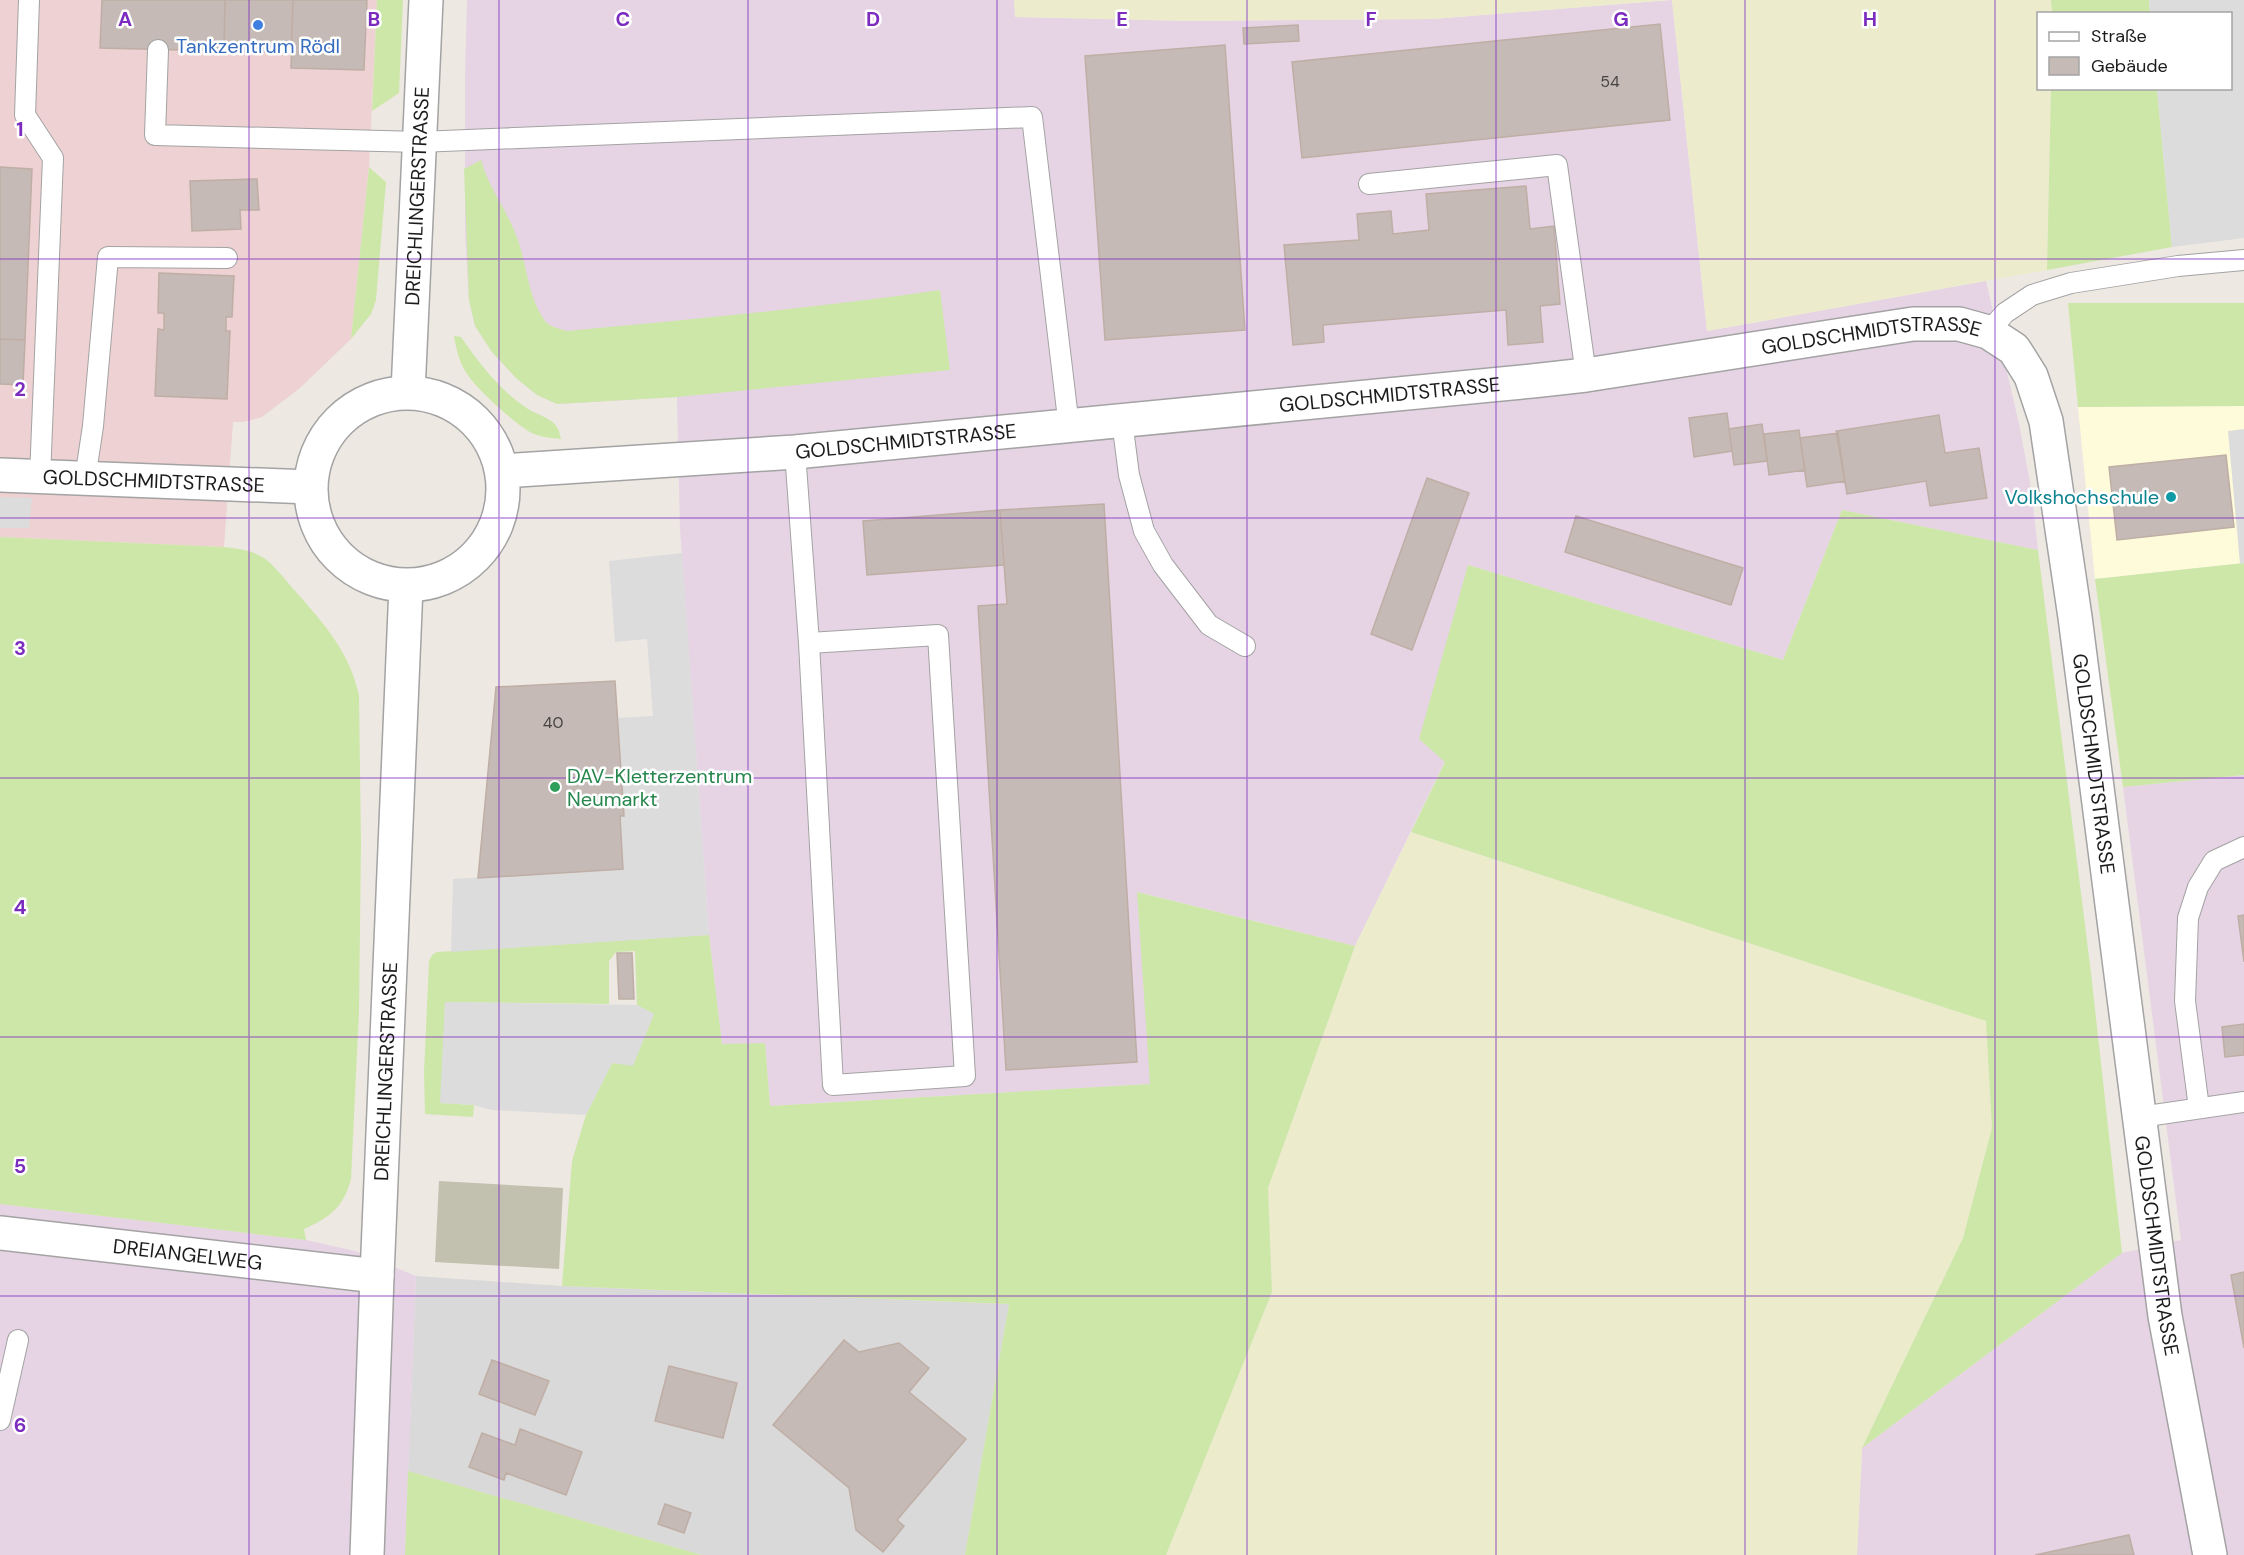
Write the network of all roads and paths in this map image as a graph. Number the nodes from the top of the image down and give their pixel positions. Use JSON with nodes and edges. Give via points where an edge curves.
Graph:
{"nodes":[{"id":1,"x":29,"y":0,"type":"edge"},
{"id":2,"x":426,"y":0,"type":"edge"},
{"id":3,"x":158,"y":50,"type":"dead end"},
{"id":4,"x":419,"y":142,"type":"junction"},
{"id":5,"x":1369,"y":184,"type":"dead end"},
{"id":6,"x":227,"y":258,"type":"dead end"},
{"id":7,"x":2244,"y":260,"type":"edge"},
{"id":8,"x":1988,"y":332,"type":"junction"},
{"id":9,"x":1586,"y":375,"type":"junction"},
{"id":10,"x":408,"y":392,"type":"junction"},
{"id":11,"x":1122,"y":421,"type":"junction"},
{"id":12,"x":1069,"y":427,"type":"junction"},
{"id":13,"x":795,"y":452,"type":"junction"},
{"id":14,"x":502,"y":471,"type":"junction"},
{"id":15,"x":0,"y":475,"type":"edge"},
{"id":16,"x":40,"y":477,"type":"junction"},
{"id":17,"x":85,"y":479,"type":"junction"},
{"id":18,"x":310,"y":487,"type":"junction"},
{"id":19,"x":406,"y":586,"type":"junction"},
{"id":20,"x":809,"y":643,"type":"junction"},
{"id":21,"x":1245,"y":646,"type":"dead end"},
{"id":22,"x":2244,"y":847,"type":"edge"},
{"id":23,"x":2244,"y":1102,"type":"edge"},
{"id":24,"x":2199,"y":1108,"type":"junction"},
{"id":25,"x":2140,"y":1117,"type":"junction"},
{"id":26,"x":0,"y":1233,"type":"edge"},
{"id":27,"x":376,"y":1276,"type":"junction"},
{"id":28,"x":18,"y":1340,"type":"dead end"},
{"id":29,"x":0,"y":1420,"type":"edge"},
{"id":30,"x":367,"y":1555,"type":"edge"},
{"id":31,"x":2210,"y":1555,"type":"edge"}],
"edges":[{"from":1,"to":16,"type":"lane","via":[[25,115],[52,158]]},
{"from":2,"to":4,"type":"street","name":"DREICHLINGERSTRASSE"},
{"from":3,"to":4,"type":"lane","via":[[155,135]]},
{"from":4,"to":10,"type":"street","name":"DREICHLINGERSTRASSE"},
{"from":4,"to":12,"type":"lane","via":[[1032,117]]},
{"from":5,"to":9,"type":"lane","via":[[1557,165]]},
{"from":6,"to":17,"type":"lane","via":[[108,257]]},
{"from":7,"to":8,"type":"lane","via":[[2071,283],[2032,295],[2005,313]]},
{"from":8,"to":9,"type":"street","name":"GOLDSCHMIDTSTRASSE","via":[[1959,324],[1913,324]]},
{"from":8,"to":25,"type":"street","name":"GOLDSCHMIDTSTRASSE","via":[[2014,348],[2031,376],[2046,421]]},
{"from":9,"to":11,"type":"street","name":"GOLDSCHMIDTSTRASSE"},
{"from":10,"to":14,"type":"street","via":[[441,399],[469,415],[490,440]]},
{"from":10,"to":18,"type":"street","via":[[378,396],[351,410],[329,431],[315,458]]},
{"from":11,"to":12,"type":"street","name":"GOLDSCHMIDTSTRASSE"},
{"from":11,"to":21,"type":"lane","via":[[1129,475],[1144,531],[1163,565],[1209,625]]},
{"from":12,"to":13,"type":"street","name":"GOLDSCHMIDTSTRASSE"},
{"from":13,"to":14,"type":"street","name":"GOLDSCHMIDTSTRASSE"},
{"from":13,"to":20,"type":"lane"},
{"from":14,"to":19,"type":"street","via":[[503,499],[496,526],[481,551],[460,570],[435,582]]},
{"from":15,"to":16,"type":"street","name":"GOLDSCHMIDTSTRASSE"},
{"from":16,"to":17,"type":"street","name":"GOLDSCHMIDTSTRASSE"},
{"from":17,"to":18,"type":"street","name":"GOLDSCHMIDTSTRASSE"},
{"from":18,"to":19,"type":"street","via":[[314,517],[328,545],[349,567],[376,581]]},
{"from":19,"to":27,"type":"street","name":"DREICHLINGERSTRASSE"},
{"from":20,"to":20,"type":"lane","via":[[833,1084],[965,1076],[938,635]]},
{"from":22,"to":24,"type":"lane","via":[[2214,861],[2198,887],[2187,918],[2186,1001]]},
{"from":23,"to":24,"type":"lane"},
{"from":24,"to":25,"type":"lane"},
{"from":25,"to":31,"type":"street","name":"GOLDSCHMIDTSTRASSE","via":[[2164,1316]]},
{"from":26,"to":27,"type":"street","name":"DREIANGELWEG"},
{"from":27,"to":30,"type":"street","name":"DREICHLINGERSTRASSE"},
{"from":28,"to":29,"type":"lane"}]}
